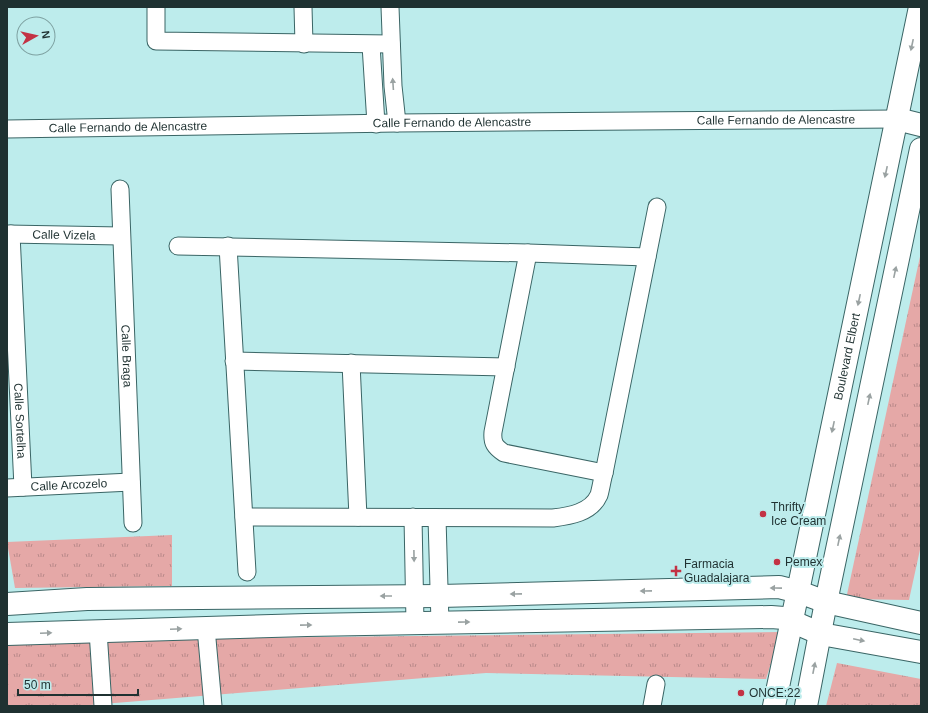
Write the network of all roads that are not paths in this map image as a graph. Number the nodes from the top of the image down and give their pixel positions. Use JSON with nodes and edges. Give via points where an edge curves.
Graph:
{"nodes":[{"id":1,"x":156,"y":7,"type":"edge"},
{"id":2,"x":302,"y":7,"type":"edge"},
{"id":3,"x":390,"y":7,"type":"edge"},
{"id":4,"x":920,"y":7,"type":"edge"},
{"id":5,"x":304,"y":44,"type":"junction"},
{"id":6,"x":391,"y":44,"type":"junction"},
{"id":7,"x":371,"y":45,"type":"junction"},
{"id":8,"x":897,"y":119,"type":"junction"},
{"id":9,"x":397,"y":123,"type":"junction"},
{"id":10,"x":376,"y":124,"type":"junction"},
{"id":11,"x":921,"y":125,"type":"edge"},
{"id":12,"x":7,"y":129,"type":"edge"},
{"id":13,"x":921,"y":149,"type":"edge"},
{"id":14,"x":120,"y":189,"type":"dead end"},
{"id":15,"x":657,"y":207,"type":"dead end"},
{"id":16,"x":9,"y":234,"type":"edge"},
{"id":17,"x":121,"y":236,"type":"junction"},
{"id":18,"x":178,"y":246,"type":"dead end"},
{"id":19,"x":228,"y":246,"type":"junction"},
{"id":20,"x":528,"y":253,"type":"junction"},
{"id":21,"x":647,"y":257,"type":"junction"},
{"id":22,"x":234,"y":360,"type":"junction"},
{"id":23,"x":351,"y":364,"type":"junction"},
{"id":24,"x":506,"y":367,"type":"junction"},
{"id":25,"x":604,"y":473,"type":"junction"},
{"id":26,"x":131,"y":482,"type":"junction"},
{"id":27,"x":15,"y":487,"type":"edge"},
{"id":28,"x":244,"y":517,"type":"junction"},
{"id":29,"x":358,"y":517,"type":"junction"},
{"id":30,"x":413,"y":517,"type":"junction"},
{"id":31,"x":437,"y":518,"type":"junction"},
{"id":32,"x":133,"y":523,"type":"dead end"},
{"id":33,"x":246,"y":572,"type":"dead end"},
{"id":34,"x":799,"y":592,"type":"junction"},
{"id":35,"x":414,"y":596,"type":"junction"},
{"id":36,"x":440,"y":596,"type":"junction"},
{"id":37,"x":826,"y":602,"type":"junction"},
{"id":38,"x":7,"y":604,"type":"edge"},
{"id":39,"x":792,"y":621,"type":"junction"},
{"id":40,"x":416,"y":623,"type":"junction"},
{"id":41,"x":440,"y":623,"type":"junction"},
{"id":42,"x":921,"y":623,"type":"edge"},
{"id":43,"x":206,"y":628,"type":"junction"},
{"id":44,"x":98,"y":631,"type":"junction"},
{"id":45,"x":7,"y":634,"type":"edge"},
{"id":46,"x":821,"y":634,"type":"junction"},
{"id":47,"x":921,"y":652,"type":"edge"},
{"id":48,"x":656,"y":684,"type":"dead end"},
{"id":49,"x":103,"y":706,"type":"edge"},
{"id":50,"x":213,"y":706,"type":"edge"},
{"id":51,"x":652,"y":706,"type":"edge"},
{"id":52,"x":774,"y":706,"type":"edge"},
{"id":53,"x":806,"y":706,"type":"edge"}],
"edges":[{"from":1,"to":5,"type":"street","via":[[156,41]]},
{"from":2,"to":5,"type":"street"},
{"from":3,"to":6,"type":"street"},
{"from":4,"to":8,"type":"street","name":"Boulevard Elbert","one_way":true},
{"from":5,"to":7,"type":"street"},
{"from":6,"to":7,"type":"street"},
{"from":9,"to":6,"type":"street","one_way":true,"via":[[392,86]]},
{"from":7,"to":10,"type":"street"},
{"from":8,"to":9,"type":"street","name":"Calle Fernando de Alencastre"},
{"from":8,"to":11,"type":"street"},
{"from":8,"to":34,"type":"street","name":"Boulevard Elbert","one_way":true},
{"from":9,"to":10,"type":"street","name":"Calle Fernando de Alencastre"},
{"from":10,"to":12,"type":"street","name":"Calle Fernando de Alencastre"},
{"from":37,"to":13,"type":"street","one_way":true},
{"from":14,"to":17,"type":"street","name":"Calle Braga"},
{"from":15,"to":21,"type":"street"},
{"from":16,"to":17,"type":"street","name":"Calle Vizela"},
{"from":16,"to":27,"type":"street","name":"Calle Sortelha"},
{"from":17,"to":26,"type":"street","name":"Calle Braga"},
{"from":18,"to":19,"type":"street"},
{"from":19,"to":20,"type":"street"},
{"from":19,"to":22,"type":"street"},
{"from":20,"to":21,"type":"street"},
{"from":20,"to":24,"type":"street"},
{"from":21,"to":25,"type":"street"},
{"from":22,"to":23,"type":"street"},
{"from":22,"to":28,"type":"street"},
{"from":23,"to":24,"type":"street"},
{"from":23,"to":29,"type":"street"},
{"from":24,"to":25,"type":"street","via":[[493,432],[492,441],[495,447],[504,453]]},
{"from":25,"to":31,"type":"street","via":[[599,494],[594,502],[571,515],[553,518]]},
{"from":26,"to":27,"type":"street","name":"Calle Arcozelo"},
{"from":26,"to":32,"type":"street","name":"Calle Braga"},
{"from":28,"to":29,"type":"street"},
{"from":28,"to":33,"type":"street"},
{"from":29,"to":30,"type":"street"},
{"from":30,"to":31,"type":"street"},
{"from":30,"to":35,"type":"street","one_way":true},
{"from":31,"to":36,"type":"street"},
{"from":34,"to":36,"type":"street","one_way":true,"via":[[779,587]]},
{"from":34,"to":37,"type":"street"},
{"from":34,"to":39,"type":"street","name":"Boulevard Elbert"},
{"from":35,"to":36,"type":"street"},
{"from":35,"to":38,"type":"street","one_way":true,"via":[[87,599]]},
{"from":35,"to":40,"type":"street"},
{"from":36,"to":41,"type":"street"},
{"from":37,"to":42,"type":"street"},
{"from":37,"to":46,"type":"street"},
{"from":41,"to":39,"type":"street","one_way":true,"via":[[771,617]]},
{"from":39,"to":46,"type":"street"},
{"from":39,"to":52,"type":"street","name":"Boulevard Elbert"},
{"from":40,"to":41,"type":"street"},
{"from":43,"to":40,"type":"street","one_way":true},
{"from":44,"to":43,"type":"street","one_way":true},
{"from":43,"to":50,"type":"street"},
{"from":45,"to":44,"type":"street","one_way":true},
{"from":44,"to":49,"type":"street"},
{"from":46,"to":47,"type":"street","one_way":true},
{"from":53,"to":46,"type":"street","one_way":true},
{"from":48,"to":51,"type":"street"}]}
